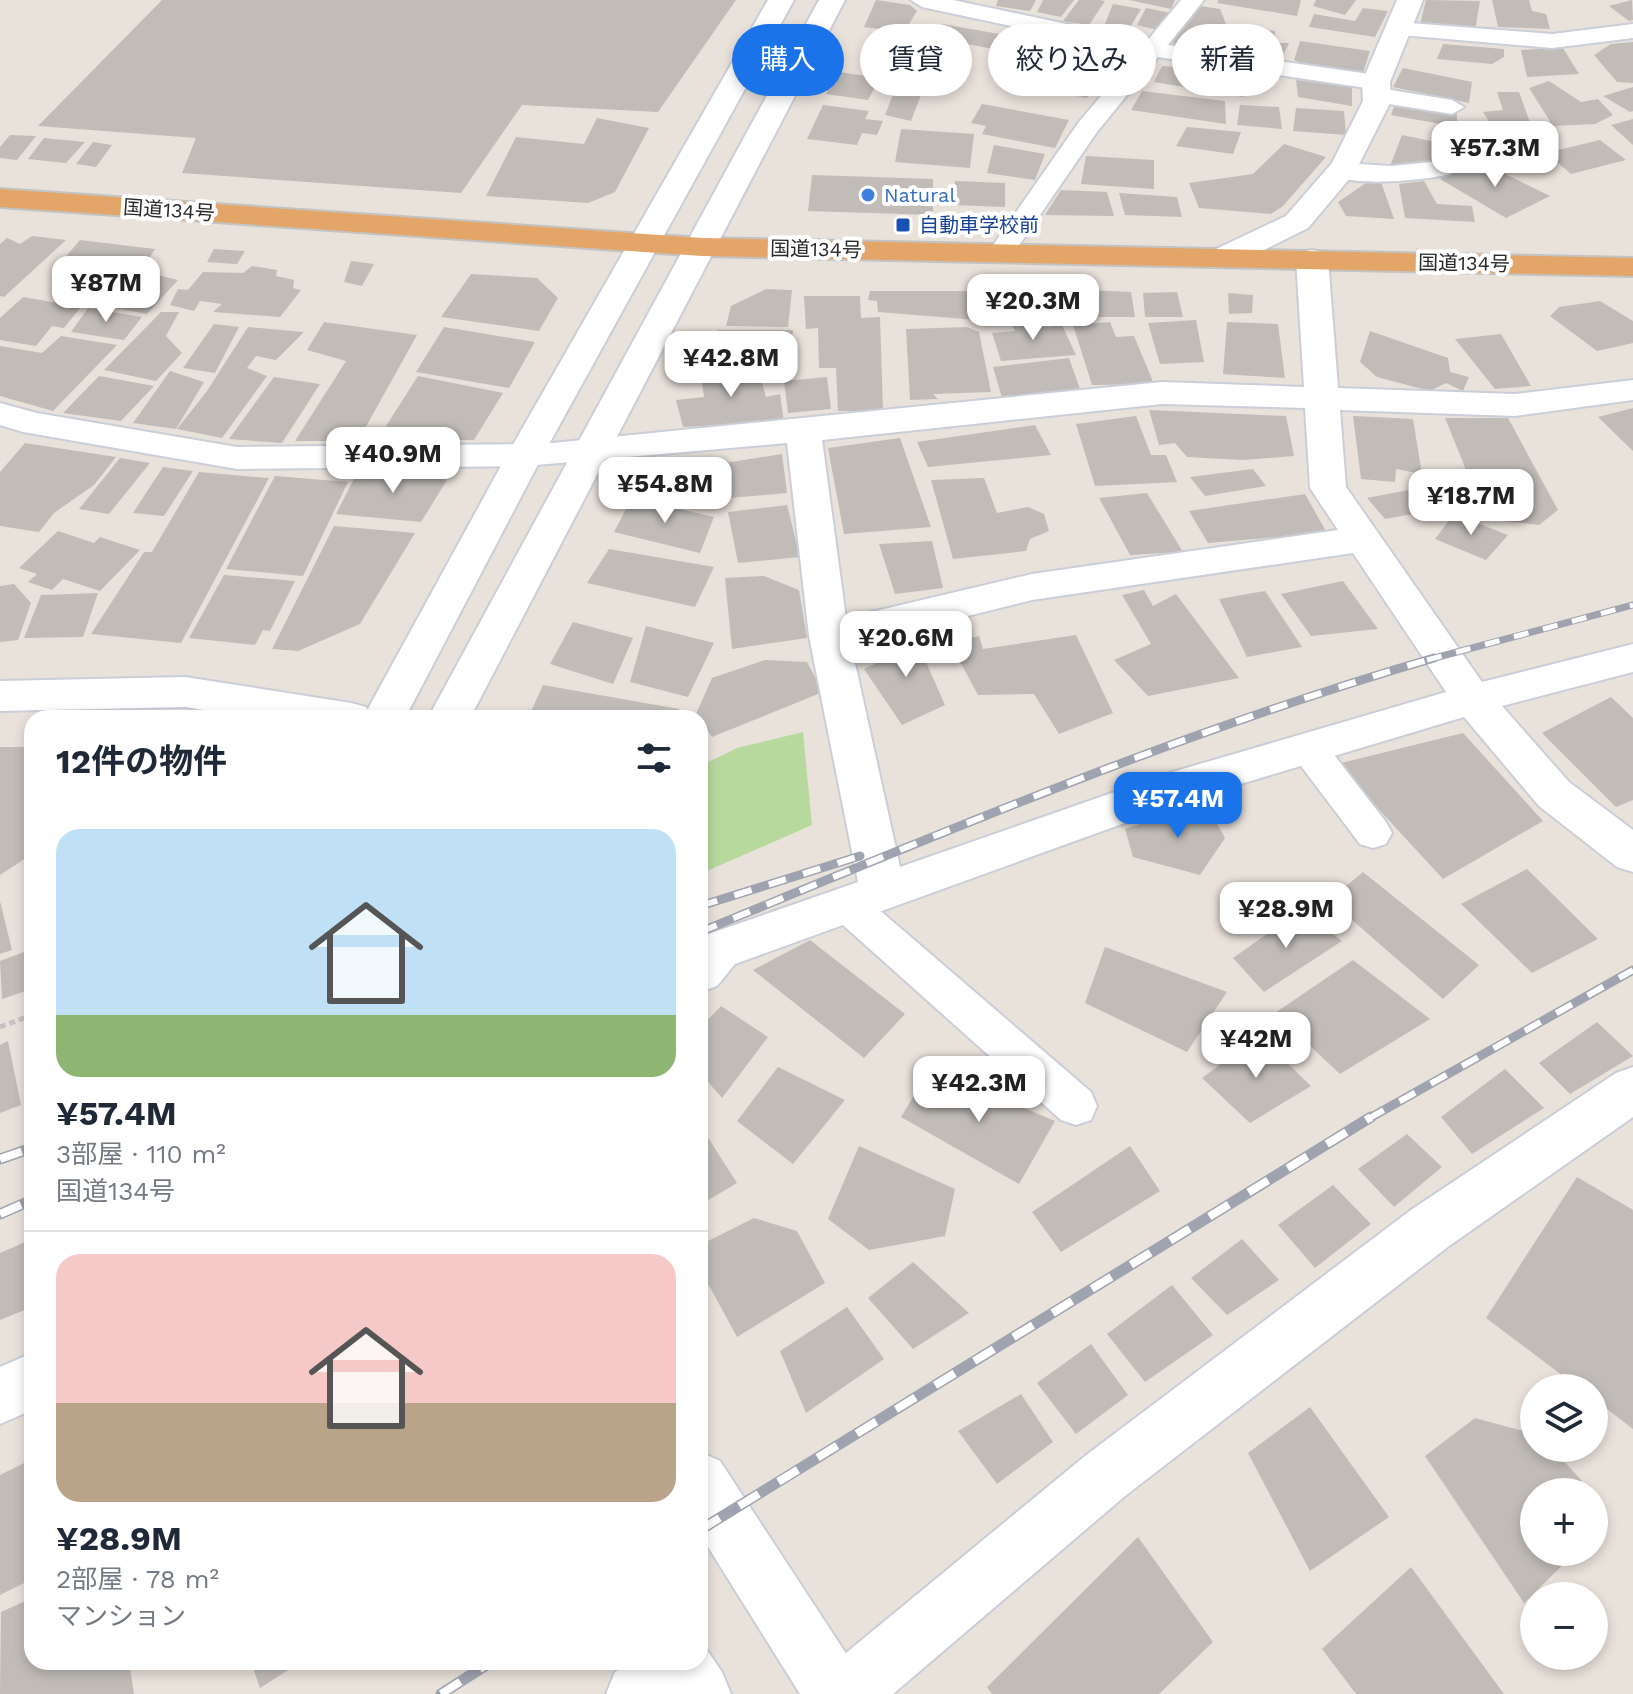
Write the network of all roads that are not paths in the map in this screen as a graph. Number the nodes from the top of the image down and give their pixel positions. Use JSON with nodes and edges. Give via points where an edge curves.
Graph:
{"nodes":[{"id":1,"x":781,"y":0,"type":"edge"},
{"id":2,"x":832,"y":0,"type":"edge"},
{"id":3,"x":922,"y":0,"type":"edge"},
{"id":4,"x":1193,"y":0,"type":"edge"},
{"id":5,"x":1410,"y":0,"type":"edge"},
{"id":6,"x":1035,"y":24,"type":"edge"},
{"id":7,"x":1397,"y":29,"type":"junction"},
{"id":8,"x":1633,"y":31,"type":"edge"},
{"id":9,"x":1156,"y":44,"type":"edge"},
{"id":10,"x":1156,"y":50,"type":"edge"},
{"id":11,"x":1376,"y":88,"type":"junction"},
{"id":12,"x":1113,"y":96,"type":"edge"},
{"id":13,"x":1452,"y":107,"type":"dead end"},
{"id":14,"x":1441,"y":169,"type":"dead end"},
{"id":15,"x":1341,"y":171,"type":"junction"},
{"id":16,"x":0,"y":198,"type":"edge"},
{"id":17,"x":642,"y":244,"type":"junction"},
{"id":18,"x":702,"y":247,"type":"junction"},
{"id":19,"x":1002,"y":251,"type":"junction"},
{"id":20,"x":1225,"y":257,"type":"junction"},
{"id":21,"x":1312,"y":259,"type":"junction"},
{"id":22,"x":1633,"y":267,"type":"edge"},
{"id":23,"x":1633,"y":390,"type":"edge"},
{"id":24,"x":1320,"y":397,"type":"junction"},
{"id":25,"x":0,"y":414,"type":"edge"},
{"id":26,"x":803,"y":431,"type":"junction"},
{"id":27,"x":594,"y":451,"type":"junction"},
{"id":28,"x":525,"y":455,"type":"junction"},
{"id":29,"x":1366,"y":539,"type":"junction"},
{"id":30,"x":829,"y":636,"type":"junction"},
{"id":31,"x":1633,"y":658,"type":"edge"},
{"id":32,"x":0,"y":696,"type":"edge"},
{"id":33,"x":1473,"y":700,"type":"junction"},
{"id":34,"x":300,"y":710,"type":"edge"},
{"id":35,"x":388,"y":710,"type":"edge"},
{"id":36,"x":453,"y":710,"type":"edge"},
{"id":37,"x":1308,"y":748,"type":"junction"},
{"id":38,"x":1373,"y":833,"type":"dead end"},
{"id":39,"x":1630,"y":848,"type":"edge"},
{"id":40,"x":865,"y":900,"type":"junction"},
{"id":41,"x":708,"y":963,"type":"edge"},
{"id":42,"x":1633,"y":1089,"type":"edge"},
{"id":43,"x":1076,"y":1106,"type":"dead end"},
{"id":44,"x":24,"y":1385,"type":"edge"},
{"id":45,"x":0,"y":1396,"type":"edge"},
{"id":46,"x":708,"y":1494,"type":"edge"},
{"id":47,"x":836,"y":1694,"type":"edge"},
{"id":48,"x":845,"y":1694,"type":"edge"}],
"edges":[{"from":1,"to":17,"type":"street"},
{"from":2,"to":18,"type":"street"},
{"from":3,"to":6,"type":"lane"},
{"from":4,"to":9,"type":"lane"},
{"from":5,"to":7,"type":"street"},
{"from":7,"to":8,"type":"lane","via":[[1552,41]]},
{"from":7,"to":11,"type":"street"},
{"from":10,"to":11,"type":"lane"},
{"from":11,"to":13,"type":"lane"},
{"from":11,"to":15,"type":"street","via":[[1377,101]]},
{"from":12,"to":19,"type":"lane"},
{"from":14,"to":15,"type":"lane","via":[[1392,174]]},
{"from":15,"to":20,"type":"street","via":[[1297,222]]},
{"from":16,"to":17,"type":"highway","name":"国道134号"},
{"from":17,"to":18,"type":"highway","name":"国道134号"},
{"from":17,"to":28,"type":"street"},
{"from":18,"to":19,"type":"highway","name":"国道134号"},
{"from":18,"to":27,"type":"street"},
{"from":19,"to":20,"type":"highway","name":"国道134号"},
{"from":20,"to":21,"type":"highway","name":"国道134号"},
{"from":21,"to":22,"type":"highway","name":"国道134号"},
{"from":21,"to":24,"type":"street"},
{"from":23,"to":24,"type":"street","via":[[1515,405]]},
{"from":24,"to":26,"type":"street","via":[[1162,393]]},
{"from":24,"to":29,"type":"street","via":[[1328,488]]},
{"from":25,"to":28,"type":"street","via":[[237,458]]},
{"from":26,"to":27,"type":"street"},
{"from":26,"to":30,"type":"street"},
{"from":27,"to":28,"type":"street"},
{"from":27,"to":36,"type":"street"},
{"from":28,"to":35,"type":"street"},
{"from":29,"to":30,"type":"street","via":[[1032,587]]},
{"from":29,"to":33,"type":"street"},
{"from":30,"to":40,"type":"street","via":[[867,807]]},
{"from":31,"to":33,"type":"street"},
{"from":32,"to":34,"type":"street","via":[[185,692]]},
{"from":33,"to":37,"type":"street"},
{"from":33,"to":39,"type":"street","via":[[1554,794]]},
{"from":37,"to":38,"type":"lane"},
{"from":37,"to":40,"type":"street","via":[[1184,785]]},
{"from":40,"to":41,"type":"street","via":[[719,950]]},
{"from":40,"to":43,"type":"lane"},
{"from":42,"to":48,"type":"street","via":[[1430,1228],[1105,1476]]},
{"from":44,"to":45,"type":"street"},
{"from":46,"to":47,"type":"street"}]}
